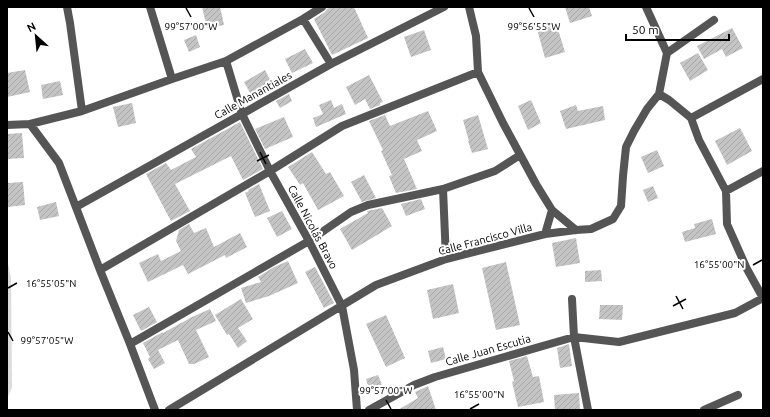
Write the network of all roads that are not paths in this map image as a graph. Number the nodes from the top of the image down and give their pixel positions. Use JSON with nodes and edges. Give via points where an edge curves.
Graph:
{"nodes":[{"id":1,"x":67,"y":7,"type":"edge"},
{"id":2,"x":150,"y":7,"type":"edge"},
{"id":3,"x":322,"y":7,"type":"edge"},
{"id":4,"x":444,"y":7,"type":"edge"},
{"id":5,"x":468,"y":7,"type":"edge"},
{"id":6,"x":646,"y":7,"type":"edge"},
{"id":7,"x":303,"y":19,"type":"junction"},
{"id":8,"x":714,"y":20,"type":"dead end"},
{"id":9,"x":667,"y":53,"type":"junction"},
{"id":10,"x":226,"y":61,"type":"junction"},
{"id":11,"x":331,"y":64,"type":"junction"},
{"id":12,"x":478,"y":72,"type":"junction"},
{"id":13,"x":172,"y":79,"type":"junction"},
{"id":14,"x":763,"y":79,"type":"edge"},
{"id":15,"x":659,"y":94,"type":"junction"},
{"id":16,"x":82,"y":111,"type":"junction"},
{"id":17,"x":242,"y":114,"type":"junction"},
{"id":18,"x":691,"y":118,"type":"junction"},
{"id":19,"x":30,"y":124,"type":"junction"},
{"id":20,"x":7,"y":125,"type":"edge"},
{"id":21,"x":520,"y":155,"type":"junction"},
{"id":22,"x":270,"y":171,"type":"junction"},
{"id":23,"x":763,"y":171,"type":"edge"},
{"id":24,"x":443,"y":189,"type":"junction"},
{"id":25,"x":726,"y":191,"type":"junction"},
{"id":26,"x":76,"y":207,"type":"junction"},
{"id":27,"x":552,"y":210,"type":"junction"},
{"id":28,"x":576,"y":230,"type":"junction"},
{"id":29,"x":545,"y":234,"type":"junction"},
{"id":30,"x":309,"y":241,"type":"junction"},
{"id":31,"x":446,"y":259,"type":"junction"},
{"id":32,"x":100,"y":270,"type":"junction"},
{"id":33,"x":763,"y":298,"type":"edge"},
{"id":34,"x":572,"y":299,"type":"dead end"},
{"id":35,"x":342,"y":306,"type":"junction"},
{"id":36,"x":574,"y":337,"type":"junction"},
{"id":37,"x":130,"y":344,"type":"junction"},
{"id":38,"x":738,"y":395,"type":"dead end"},
{"id":39,"x":155,"y":410,"type":"edge"},
{"id":40,"x":169,"y":410,"type":"edge"},
{"id":41,"x":357,"y":410,"type":"edge"},
{"id":42,"x":369,"y":410,"type":"edge"},
{"id":43,"x":588,"y":410,"type":"edge"},
{"id":44,"x":704,"y":410,"type":"edge"}],
"edges":[{"from":1,"to":16,"type":"street"},
{"from":2,"to":13,"type":"street"},
{"from":3,"to":7,"type":"street"},
{"from":4,"to":11,"type":"street","name":"Calle Manantiales"},
{"from":5,"to":12,"type":"street","via":[[476,36]]},
{"from":6,"to":9,"type":"street"},
{"from":7,"to":10,"type":"street"},
{"from":7,"to":11,"type":"street"},
{"from":8,"to":9,"type":"street"},
{"from":9,"to":15,"type":"street","name":"Calle Francisco Villa"},
{"from":10,"to":13,"type":"street"},
{"from":10,"to":17,"type":"street","name":"Calle Nicolás Bravo"},
{"from":11,"to":17,"type":"street","name":"Calle Manantiales"},
{"from":12,"to":21,"type":"street"},
{"from":12,"to":22,"type":"street","via":[[342,126]]},
{"from":13,"to":16,"type":"street"},
{"from":14,"to":18,"type":"street"},
{"from":15,"to":18,"type":"street"},
{"from":15,"to":28,"type":"street","name":"Calle Francisco Villa","via":[[647,109],[626,147],[621,206],[613,219],[591,229]]},
{"from":16,"to":19,"type":"street"},
{"from":17,"to":22,"type":"street","name":"Calle Nicolás Bravo"},
{"from":17,"to":26,"type":"street","name":"Calle Manantiales"},
{"from":18,"to":25,"type":"street","via":[[699,140]]},
{"from":19,"to":20,"type":"street"},
{"from":19,"to":26,"type":"street","via":[[59,163]]},
{"from":21,"to":24,"type":"street","via":[[495,171]]},
{"from":21,"to":27,"type":"street"},
{"from":22,"to":30,"type":"street","name":"Calle Nicolás Bravo"},
{"from":22,"to":32,"type":"street"},
{"from":23,"to":25,"type":"street"},
{"from":24,"to":30,"type":"street","via":[[368,205],[351,212]]},
{"from":24,"to":31,"type":"street"},
{"from":25,"to":33,"type":"street","via":[[727,224]]},
{"from":26,"to":32,"type":"street"},
{"from":27,"to":28,"type":"street"},
{"from":27,"to":29,"type":"street"},
{"from":28,"to":29,"type":"street","name":"Calle Francisco Villa"},
{"from":29,"to":31,"type":"street","name":"Calle Francisco Villa"},
{"from":30,"to":35,"type":"street","name":"Calle Nicolás Bravo"},
{"from":30,"to":37,"type":"street"},
{"from":31,"to":35,"type":"street","name":"Calle Francisco Villa","via":[[376,285]]},
{"from":32,"to":37,"type":"street"},
{"from":33,"to":36,"type":"street","name":"Calle Juan Escutia","via":[[735,313],[619,342]]},
{"from":34,"to":36,"type":"street"},
{"from":35,"to":40,"type":"street","name":"Calle Francisco Villa"},
{"from":35,"to":41,"type":"street","name":"Calle Nicolás Bravo","via":[[354,370]]},
{"from":36,"to":42,"type":"street","name":"Calle Juan Escutia","via":[[435,377],[414,385]]},
{"from":36,"to":43,"type":"street"},
{"from":37,"to":39,"type":"street"},
{"from":38,"to":44,"type":"street"}]}
